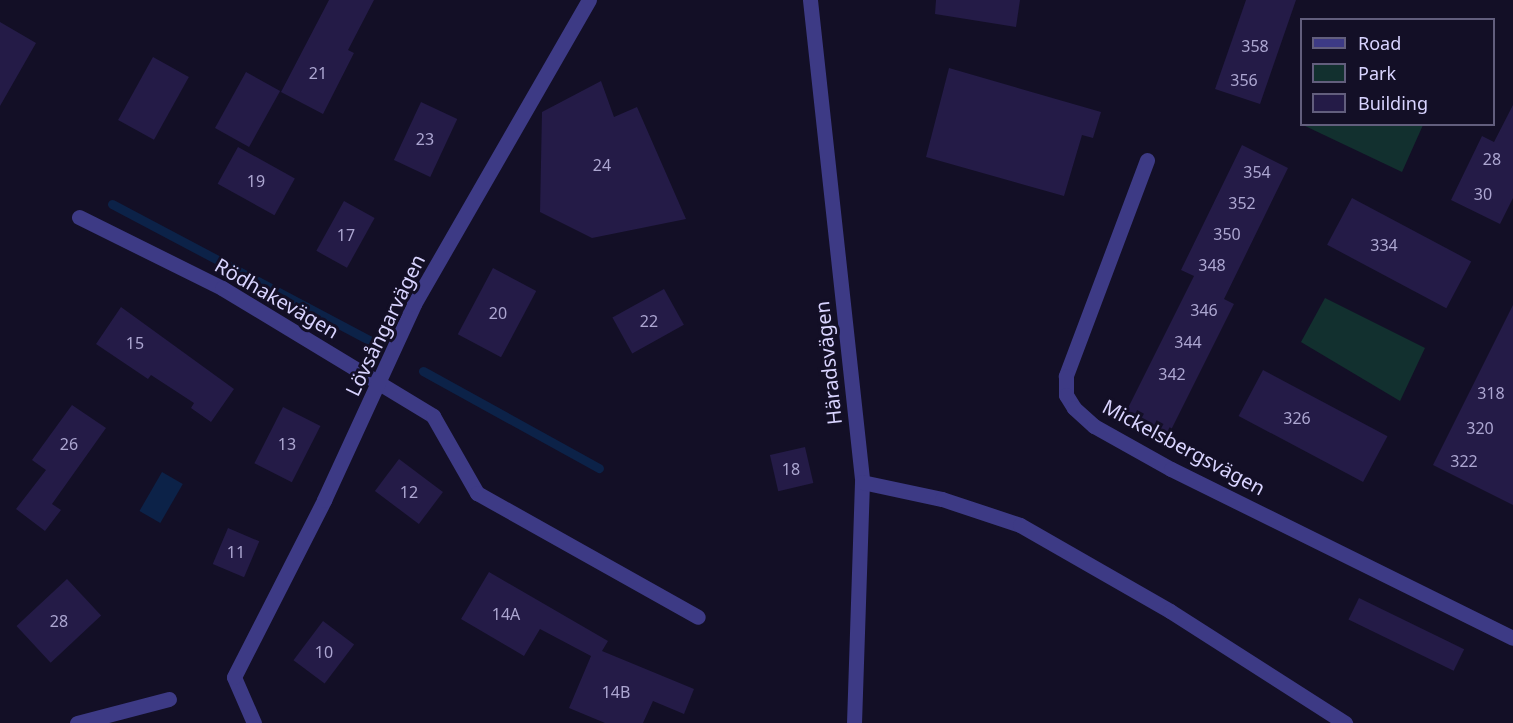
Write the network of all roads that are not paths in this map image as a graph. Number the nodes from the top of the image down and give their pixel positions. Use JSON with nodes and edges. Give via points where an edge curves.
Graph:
{"nodes":[{"id":1,"x":589,"y":0,"type":"edge"},
{"id":2,"x":810,"y":0,"type":"edge"},
{"id":3,"x":1147,"y":160,"type":"dead end"},
{"id":4,"x":79,"y":217,"type":"dead end"},
{"id":5,"x":378,"y":383,"type":"junction"},
{"id":6,"x":862,"y":483,"type":"junction"},
{"id":7,"x":698,"y":617,"type":"dead end"},
{"id":8,"x":1513,"y":638,"type":"edge"},
{"id":9,"x":169,"y":699,"type":"dead end"},
{"id":10,"x":77,"y":723,"type":"edge"},
{"id":11,"x":254,"y":723,"type":"edge"},
{"id":12,"x":854,"y":723,"type":"edge"},
{"id":13,"x":1345,"y":723,"type":"edge"}],
"edges":[{"from":1,"to":5,"type":"street","name":"Lövsångarvägen","via":[[414,304]]},
{"from":2,"to":6,"type":"street","name":"Häradsvägen"},
{"from":3,"to":8,"type":"street","name":"Mickelsbergsvägen","via":[[1066,376],[1066,395],[1074,408],[1094,426],[1172,469]]},
{"from":4,"to":5,"type":"street","name":"Rödhakevägen","via":[[222,288]]},
{"from":5,"to":7,"type":"street","name":"Rödhakevägen","via":[[433,416],[477,493]]},
{"from":5,"to":11,"type":"street","name":"Lövsångarvägen","via":[[234,677]]},
{"from":6,"to":12,"type":"street","name":"Häradsvägen"},
{"from":6,"to":13,"type":"street","via":[[942,500],[1020,525],[1170,611]]},
{"from":9,"to":10,"type":"street"}]}
